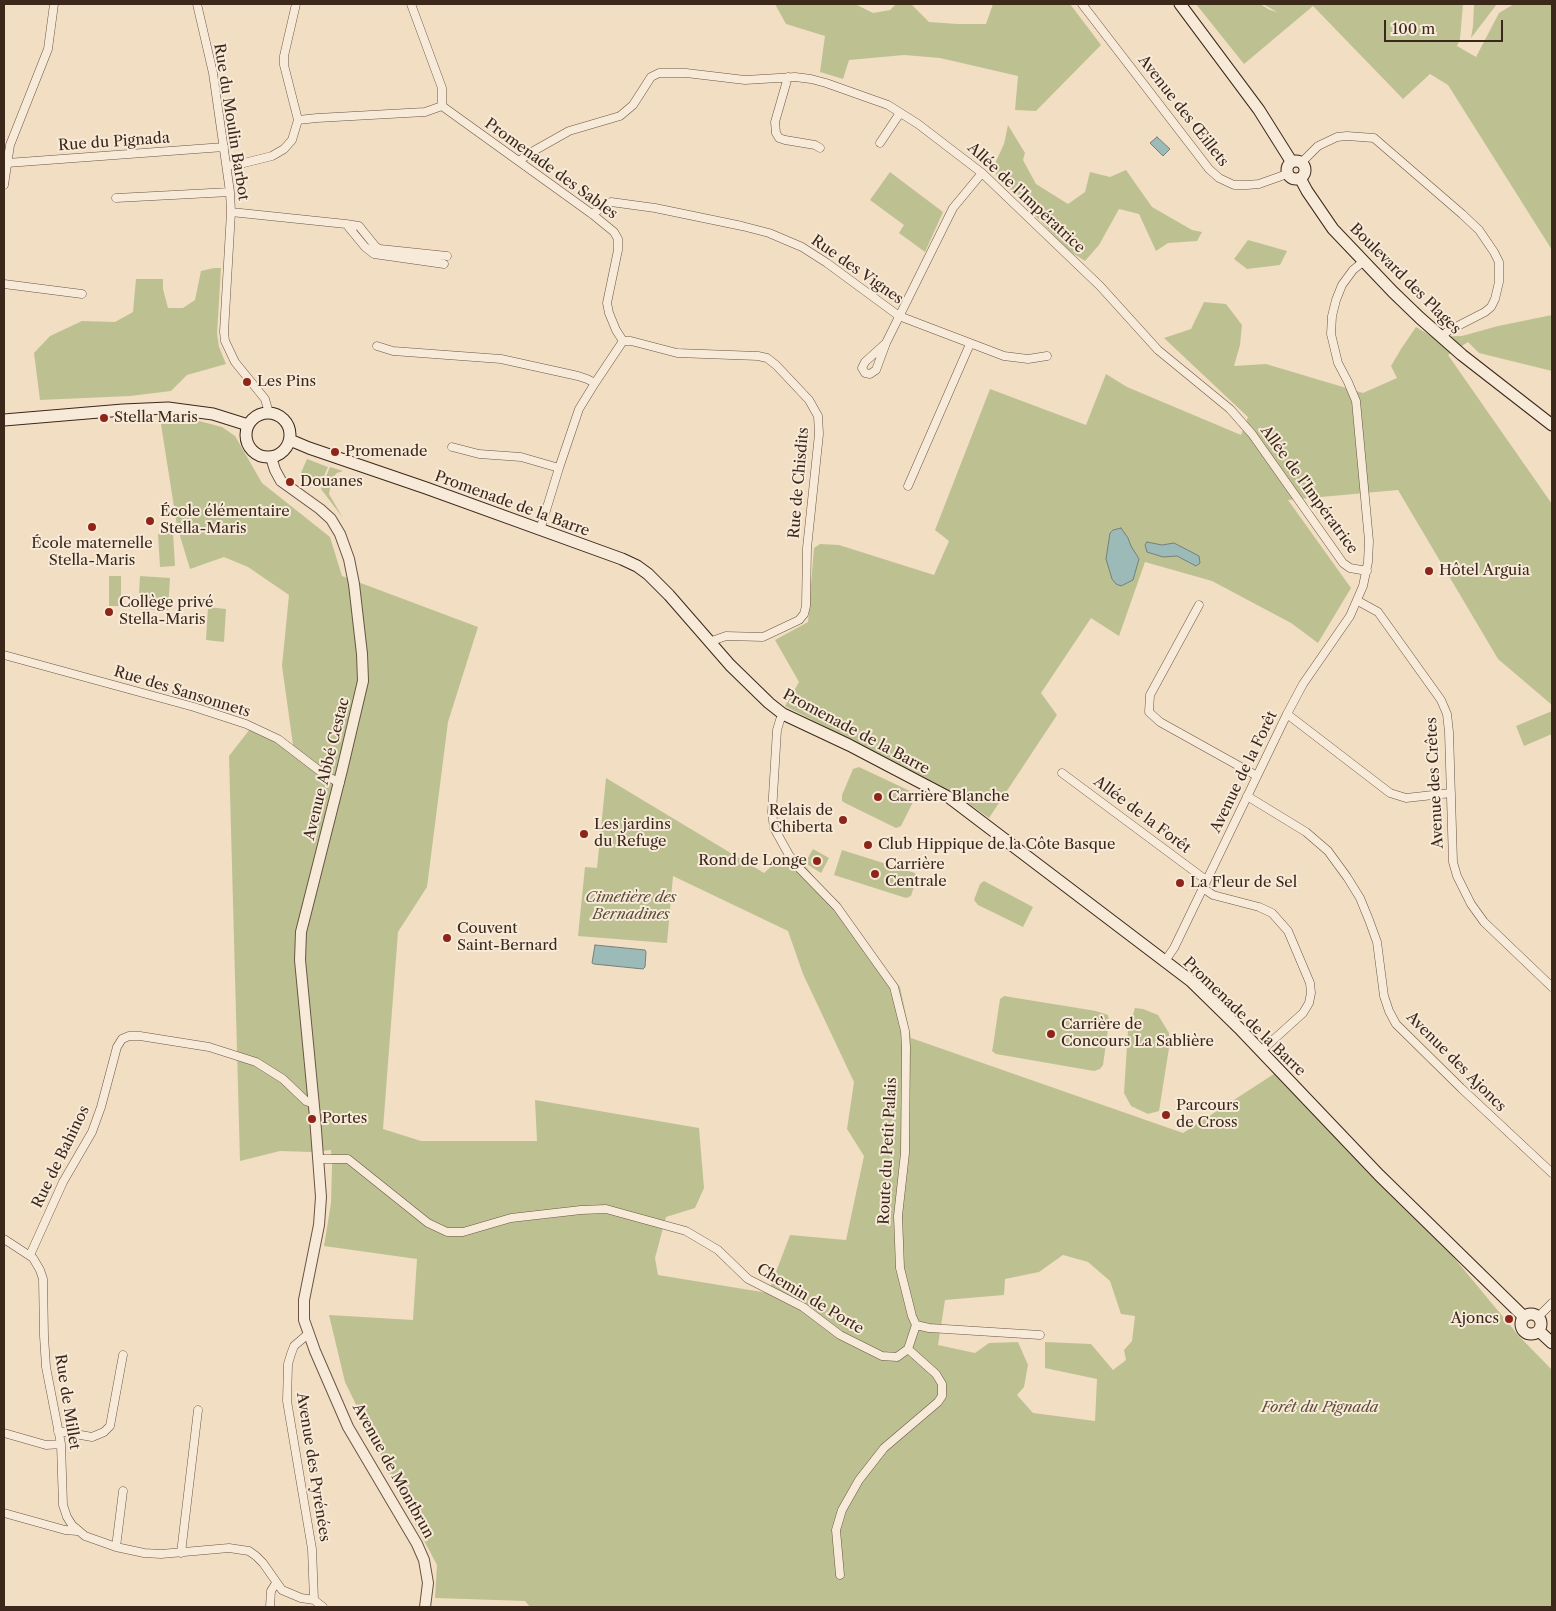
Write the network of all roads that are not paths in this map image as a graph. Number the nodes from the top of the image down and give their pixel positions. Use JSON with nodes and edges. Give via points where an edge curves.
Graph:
{"nodes":[{"id":1,"x":54,"y":4,"type":"edge"},
{"id":2,"x":197,"y":4,"type":"edge"},
{"id":3,"x":296,"y":4,"type":"edge"},
{"id":4,"x":412,"y":4,"type":"edge"},
{"id":5,"x":1082,"y":4,"type":"edge"},
{"id":6,"x":1180,"y":4,"type":"edge"},
{"id":7,"x":788,"y":78,"type":"junction"},
{"id":8,"x":442,"y":106,"type":"junction"},
{"id":9,"x":900,"y":113,"type":"junction"},
{"id":10,"x":298,"y":120,"type":"junction"},
{"id":11,"x":880,"y":143,"type":"dead end"},
{"id":12,"x":224,"y":148,"type":"junction"},
{"id":13,"x":820,"y":148,"type":"dead end"},
{"id":14,"x":520,"y":161,"type":"junction"},
{"id":15,"x":1296,"y":162,"type":"junction"},
{"id":16,"x":7,"y":163,"type":"junction"},
{"id":17,"x":227,"y":166,"type":"junction"},
{"id":18,"x":982,"y":173,"type":"junction"},
{"id":19,"x":1287,"y":174,"type":"junction"},
{"id":20,"x":1300,"y":178,"type":"junction"},
{"id":21,"x":4,"y":185,"type":"edge"},
{"id":22,"x":230,"y":192,"type":"junction"},
{"id":23,"x":116,"y":198,"type":"dead end"},
{"id":24,"x":231,"y":212,"type":"junction"},
{"id":25,"x":592,"y":214,"type":"junction"},
{"id":26,"x":445,"y":260,"type":"dead end"},
{"id":27,"x":1364,"y":261,"type":"junction"},
{"id":28,"x":4,"y":284,"type":"edge"},
{"id":29,"x":82,"y":294,"type":"dead end"},
{"id":30,"x":899,"y":316,"type":"junction"},
{"id":31,"x":1441,"y":337,"type":"junction"},
{"id":32,"x":623,"y":341,"type":"junction"},
{"id":33,"x":886,"y":343,"type":"dead end"},
{"id":34,"x":970,"y":344,"type":"junction"},
{"id":35,"x":378,"y":346,"type":"dead end"},
{"id":36,"x":1047,"y":356,"type":"dead end"},
{"id":37,"x":595,"y":383,"type":"junction"},
{"id":38,"x":269,"y":412,"type":"junction"},
{"id":39,"x":4,"y":420,"type":"edge"},
{"id":40,"x":248,"y":425,"type":"junction"},
{"id":41,"x":1552,"y":425,"type":"edge"},
{"id":42,"x":290,"y":440,"type":"junction"},
{"id":43,"x":452,"y":447,"type":"dead end"},
{"id":44,"x":271,"y":457,"type":"junction"},
{"id":45,"x":559,"y":468,"type":"junction"},
{"id":46,"x":908,"y":486,"type":"dead end"},
{"id":47,"x":540,"y":530,"type":"junction"},
{"id":48,"x":1367,"y":571,"type":"junction"},
{"id":49,"x":1358,"y":601,"type":"junction"},
{"id":50,"x":1199,"y":605,"type":"dead end"},
{"id":51,"x":709,"y":642,"type":"junction"},
{"id":52,"x":4,"y":655,"type":"edge"},
{"id":53,"x":783,"y":714,"type":"junction"},
{"id":54,"x":1287,"y":714,"type":"junction"},
{"id":55,"x":1062,"y":773,"type":"dead end"},
{"id":56,"x":1257,"y":776,"type":"junction"},
{"id":57,"x":340,"y":782,"type":"junction"},
{"id":58,"x":1450,"y":793,"type":"junction"},
{"id":59,"x":1247,"y":796,"type":"junction"},
{"id":60,"x":1206,"y":880,"type":"junction"},
{"id":61,"x":1203,"y":888,"type":"junction"},
{"id":62,"x":1165,"y":961,"type":"junction"},
{"id":63,"x":1552,"y":987,"type":"edge"},
{"id":64,"x":1261,"y":1052,"type":"junction"},
{"id":65,"x":314,"y":1104,"type":"junction"},
{"id":66,"x":316,"y":1117,"type":"joint"},
{"id":67,"x":319,"y":1159,"type":"junction"},
{"id":68,"x":1552,"y":1174,"type":"edge"},
{"id":69,"x":4,"y":1239,"type":"edge"},
{"id":70,"x":30,"y":1256,"type":"junction"},
{"id":71,"x":1552,"y":1303,"type":"edge"},
{"id":72,"x":1524,"y":1317,"type":"junction"},
{"id":73,"x":1538,"y":1317,"type":"junction"},
{"id":74,"x":916,"y":1325,"type":"junction"},
{"id":75,"x":1539,"y":1331,"type":"junction"},
{"id":76,"x":308,"y":1334,"type":"junction"},
{"id":77,"x":1040,"y":1335,"type":"dead end"},
{"id":78,"x":1552,"y":1344,"type":"edge"},
{"id":79,"x":908,"y":1349,"type":"junction"},
{"id":80,"x":123,"y":1355,"type":"dead end"},
{"id":81,"x":198,"y":1410,"type":"dead end"},
{"id":82,"x":58,"y":1431,"type":"junction"},
{"id":83,"x":4,"y":1433,"type":"edge"},
{"id":84,"x":61,"y":1444,"type":"junction"},
{"id":85,"x":123,"y":1491,"type":"dead end"},
{"id":86,"x":4,"y":1513,"type":"edge"},
{"id":87,"x":77,"y":1531,"type":"junction"},
{"id":88,"x":116,"y":1547,"type":"junction"},
{"id":89,"x":181,"y":1553,"type":"junction"},
{"id":90,"x":840,"y":1575,"type":"dead end"},
{"id":91,"x":276,"y":1583,"type":"junction"},
{"id":92,"x":314,"y":1600,"type":"junction"},
{"id":93,"x":270,"y":1607,"type":"edge"},
{"id":94,"x":323,"y":1607,"type":"edge"},
{"id":95,"x":425,"y":1607,"type":"edge"}],
"edges":[{"from":1,"to":16,"type":"street","via":[[48,50],[10,145]]},
{"from":2,"to":12,"type":"street","name":"Rue du Moulin Barbot","via":[[213,73]]},
{"from":3,"to":10,"type":"street","via":[[284,65]]},
{"from":4,"to":8,"type":"street","via":[[442,88]]},
{"from":5,"to":19,"type":"street","name":"Avenue des Œillets","via":[[1219,178],[1234,185],[1247,185]]},
{"from":6,"to":15,"type":"main road"},
{"from":7,"to":9,"type":"street","name":"Allée de l'Impératrice","via":[[826,82],[888,105]]},
{"from":7,"to":13,"type":"street","via":[[775,122],[776,133],[779,138]]},
{"from":7,"to":14,"type":"street","name":"Allée de l'Impératrice","via":[[744,80],[658,73],[643,86],[633,105],[620,116],[570,131]]},
{"from":8,"to":10,"type":"street","via":[[425,112]]},
{"from":8,"to":14,"type":"street","name":"Promenade des Sables"},
{"from":9,"to":11,"type":"street"},
{"from":9,"to":18,"type":"street","name":"Allée de l'Impératrice"},
{"from":10,"to":17,"type":"street","via":[[292,140],[284,149],[272,156]]},
{"from":12,"to":16,"type":"street","name":"Rue du Pignada"},
{"from":12,"to":17,"type":"street","name":"Rue du Moulin Barbot"},
{"from":14,"to":25,"type":"street","name":"Promenade des Sables"},
{"from":15,"to":19,"type":"main road","via":[[1286,167]]},
{"from":15,"to":20,"type":"main road","via":[[1305,169]]},
{"from":15,"to":31,"type":"street","via":[[1318,146],[1337,138],[1374,138],[1479,230],[1499,262],[1495,299],[1485,312]]},
{"from":16,"to":21,"type":"street"},
{"from":17,"to":22,"type":"street","name":"Rue du Moulin Barbot"},
{"from":18,"to":30,"type":"street","via":[[953,208]]},
{"from":18,"to":48,"type":"street","name":"Allée de l'Impératrice","via":[[1100,286],[1158,350],[1230,409],[1252,434],[1343,563],[1350,568]]},
{"from":19,"to":20,"type":"main road","via":[[1293,179]]},
{"from":20,"to":27,"type":"main road","name":"Boulevard des Plages","via":[[1333,229]]},
{"from":22,"to":23,"type":"street"},
{"from":22,"to":24,"type":"street","name":"Rue du Moulin Barbot"},
{"from":24,"to":26,"type":"street","via":[[346,224],[374,254]]},
{"from":24,"to":38,"type":"street","name":"Rue du Moulin Barbot","via":[[225,341],[236,362],[265,399]]},
{"from":25,"to":30,"type":"street","name":"Rue des Vignes","via":[[611,202],[655,208],[769,234],[802,247]]},
{"from":25,"to":32,"type":"street","name":"Promenade des Sables","via":[[618,239],[608,303],[612,322]]},
{"from":27,"to":31,"type":"main road","name":"Boulevard des Plages"},
{"from":27,"to":48,"type":"street","via":[[1342,284],[1332,316],[1331,334],[1338,362],[1356,401],[1369,540]]},
{"from":28,"to":29,"type":"street"},
{"from":30,"to":33,"type":"street"},
{"from":30,"to":34,"type":"street","name":"Rue des Vignes"},
{"from":31,"to":41,"type":"main road","name":"Boulevard des Plages"},
{"from":32,"to":37,"type":"street"},
{"from":32,"to":51,"type":"street","name":"Rue de Chisdits","via":[[677,352],[767,358],[809,400],[818,416],[804,614],[799,620],[763,637],[726,636]]},
{"from":34,"to":36,"type":"street","name":"Rue des Vignes","via":[[1004,356],[1028,359]]},
{"from":34,"to":46,"type":"street"},
{"from":35,"to":37,"type":"street","via":[[393,351],[501,359],[578,376]]},
{"from":37,"to":45,"type":"street","via":[[579,410]]},
{"from":38,"to":40,"type":"main road","via":[[257,416]]},
{"from":38,"to":42,"type":"main road","via":[[286,421]]},
{"from":39,"to":40,"type":"main road","via":[[168,408],[213,414]]},
{"from":40,"to":44,"type":"main road","via":[[249,445],[258,454]]},
{"from":42,"to":44,"type":"main road","via":[[283,451]]},
{"from":42,"to":47,"type":"main road","name":"Promenade de la Barre"},
{"from":43,"to":45,"type":"street","via":[[479,454],[521,457]]},
{"from":44,"to":57,"type":"street","name":"Avenue Abbé Cestac","via":[[281,481],[331,519],[349,559],[363,681]]},
{"from":45,"to":47,"type":"street"},
{"from":47,"to":51,"type":"main road","name":"Promenade de la Barre","via":[[637,566],[669,595]]},
{"from":48,"to":49,"type":"street"},
{"from":49,"to":54,"type":"street","name":"Avenue de la Forêt"},
{"from":49,"to":58,"type":"street","name":"Avenue des Crêtes","via":[[1378,612],[1441,700],[1449,732]]},
{"from":50,"to":56,"type":"street","via":[[1150,695],[1149,712],[1160,722]]},
{"from":51,"to":53,"type":"main road","name":"Promenade de la Barre"},
{"from":52,"to":57,"type":"street","name":"Rue des Sansonnets","via":[[246,724],[278,739],[325,775]]},
{"from":53,"to":62,"type":"main road","name":"Promenade de la Barre","via":[[950,798]]},
{"from":53,"to":74,"type":"street","name":"Route du Petit Palais","via":[[777,730],[774,828],[789,855],[837,907],[894,987],[905,1031],[904,1153],[898,1216],[900,1268]]},
{"from":54,"to":56,"type":"street","name":"Avenue de la Forêt"},
{"from":54,"to":58,"type":"street","via":[[1390,793],[1406,798]]},
{"from":55,"to":60,"type":"street","name":"Allée de la Forêt"},
{"from":56,"to":59,"type":"street","name":"Avenue de la Forêt"},
{"from":57,"to":65,"type":"street","name":"Avenue Abbé Cestac","via":[[301,932],[300,960]]},
{"from":58,"to":63,"type":"street","name":"Avenue des Crêtes","via":[[1453,862],[1471,904],[1484,922]]},
{"from":59,"to":60,"type":"street","name":"Avenue de la Forêt"},
{"from":59,"to":68,"type":"street","name":"Avenue des Ajoncs","via":[[1306,832],[1328,851],[1360,898],[1369,920],[1377,942],[1384,996],[1396,1024]]},
{"from":60,"to":61,"type":"street","name":"Avenue de la Forêt"},
{"from":61,"to":62,"type":"street","name":"Avenue de la Forêt"},
{"from":61,"to":64,"type":"street","via":[[1213,895],[1272,913],[1288,931],[1310,983],[1309,1003],[1303,1013]]},
{"from":62,"to":64,"type":"main road","name":"Promenade de la Barre"},
{"from":64,"to":72,"type":"main road","name":"Promenade de la Barre","via":[[1379,1175]]},
{"from":65,"to":66,"type":"street","name":"Avenue Abbé Cestac"},
{"from":65,"to":70,"type":"street","name":"Rue de Bahinos","via":[[306,1101],[283,1078],[256,1062],[209,1047],[140,1036],[122,1039],[92,1132],[64,1182]]},
{"from":66,"to":67,"type":"street","name":"Avenue de Montbrun"},
{"from":67,"to":76,"type":"street","name":"Avenue de Montbrun","via":[[322,1197],[304,1300]]},
{"from":67,"to":79,"type":"street","name":"Chemin de Porte","via":[[348,1159],[428,1223],[447,1232],[463,1232],[511,1218],[606,1208],[686,1231],[718,1250],[748,1279],[803,1307],[840,1334],[882,1356],[897,1357]]},
{"from":69,"to":70,"type":"street"},
{"from":70,"to":82,"type":"street","name":"Rue de Millet","via":[[43,1279],[46,1367]]},
{"from":71,"to":73,"type":"street"},
{"from":72,"to":73,"type":"main road","via":[[1531,1314]]},
{"from":72,"to":75,"type":"main road","via":[[1521,1324],[1525,1332],[1533,1334]]},
{"from":73,"to":75,"type":"main road","via":[[1541,1322]]},
{"from":74,"to":77,"type":"street"},
{"from":74,"to":79,"type":"street"},
{"from":75,"to":78,"type":"main road"},
{"from":76,"to":92,"type":"street","name":"Avenue des Pyrénées","via":[[294,1346],[291,1354],[287,1401],[312,1548]]},
{"from":76,"to":95,"type":"street","name":"Avenue de Montbrun","via":[[348,1427],[424,1560],[428,1583]]},
{"from":79,"to":90,"type":"street","via":[[936,1374],[942,1384],[942,1396],[884,1448],[859,1480],[842,1510],[836,1530]]},
{"from":80,"to":82,"type":"street","via":[[110,1426],[92,1437]]},
{"from":81,"to":89,"type":"street"},
{"from":82,"to":84,"type":"street","name":"Rue de Millet"},
{"from":83,"to":84,"type":"street","via":[[46,1445]]},
{"from":84,"to":87,"type":"street","name":"Rue de Millet","via":[[63,1505]]},
{"from":85,"to":88,"type":"street"},
{"from":86,"to":87,"type":"street"},
{"from":87,"to":88,"type":"street"},
{"from":88,"to":89,"type":"street","via":[[155,1554]]},
{"from":89,"to":91,"type":"street","via":[[229,1548],[249,1551],[263,1563]]},
{"from":91,"to":92,"type":"street","via":[[282,1590]]},
{"from":91,"to":93,"type":"street","via":[[271,1591]]},
{"from":92,"to":94,"type":"street"}]}
